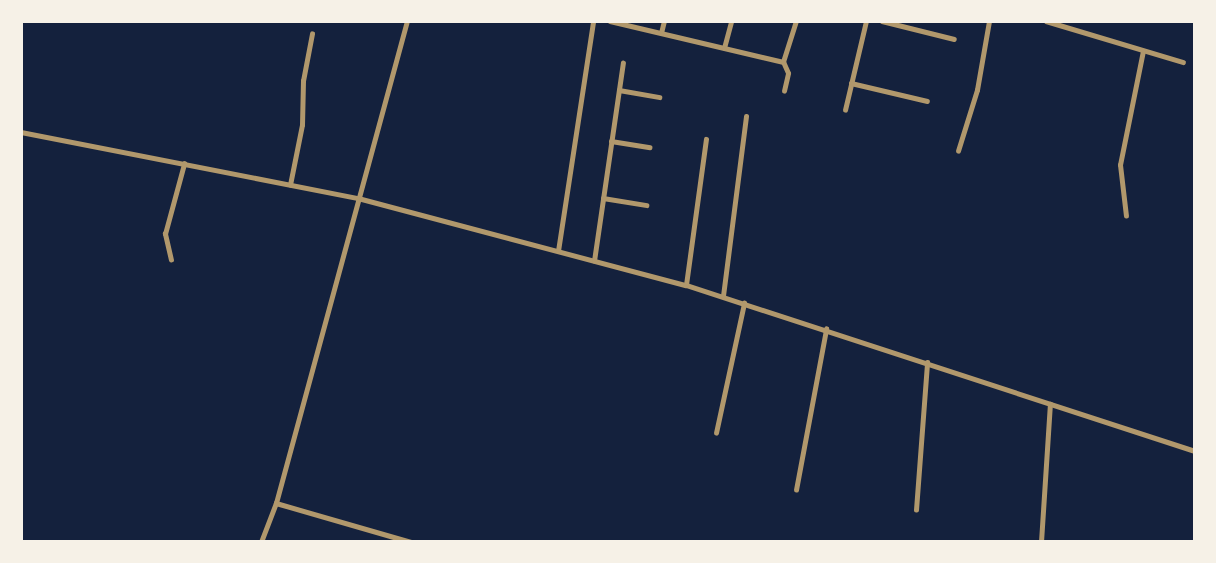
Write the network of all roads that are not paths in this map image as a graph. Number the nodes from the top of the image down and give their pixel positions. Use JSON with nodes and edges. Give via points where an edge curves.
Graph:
{"nodes":[{"id":1,"x":407,"y":21,"type":"edge"},
{"id":2,"x":593,"y":21,"type":"edge"},
{"id":3,"x":610,"y":21,"type":"edge"},
{"id":4,"x":664,"y":21,"type":"edge"},
{"id":5,"x":731,"y":21,"type":"edge"},
{"id":6,"x":796,"y":21,"type":"edge"},
{"id":7,"x":866,"y":21,"type":"edge"},
{"id":8,"x":882,"y":21,"type":"edge"},
{"id":9,"x":989,"y":21,"type":"edge"},
{"id":10,"x":1046,"y":21,"type":"edge"},
{"id":11,"x":662,"y":33,"type":"junction"},
{"id":12,"x":312,"y":34,"type":"dead end"},
{"id":13,"x":954,"y":39,"type":"dead end"},
{"id":14,"x":724,"y":48,"type":"junction"},
{"id":15,"x":1143,"y":51,"type":"junction"},
{"id":16,"x":783,"y":62,"type":"junction"},
{"id":17,"x":1183,"y":62,"type":"dead end"},
{"id":18,"x":623,"y":63,"type":"dead end"},
{"id":19,"x":851,"y":83,"type":"junction"},
{"id":20,"x":619,"y":90,"type":"junction"},
{"id":21,"x":784,"y":91,"type":"dead end"},
{"id":22,"x":659,"y":97,"type":"dead end"},
{"id":23,"x":927,"y":101,"type":"dead end"},
{"id":24,"x":845,"y":110,"type":"dead end"},
{"id":25,"x":746,"y":116,"type":"dead end"},
{"id":26,"x":21,"y":132,"type":"edge"},
{"id":27,"x":706,"y":139,"type":"dead end"},
{"id":28,"x":611,"y":141,"type":"junction"},
{"id":29,"x":650,"y":147,"type":"dead end"},
{"id":30,"x":958,"y":151,"type":"dead end"},
{"id":31,"x":184,"y":164,"type":"junction"},
{"id":32,"x":290,"y":185,"type":"junction"},
{"id":33,"x":358,"y":198,"type":"junction"},
{"id":34,"x":603,"y":198,"type":"junction"},
{"id":35,"x":646,"y":205,"type":"dead end"},
{"id":36,"x":1126,"y":216,"type":"dead end"},
{"id":37,"x":558,"y":251,"type":"junction"},
{"id":38,"x":171,"y":260,"type":"dead end"},
{"id":39,"x":594,"y":261,"type":"junction"},
{"id":40,"x":686,"y":285,"type":"junction"},
{"id":41,"x":723,"y":296,"type":"junction"},
{"id":42,"x":744,"y":303,"type":"junction"},
{"id":43,"x":826,"y":329,"type":"junction"},
{"id":44,"x":928,"y":362,"type":"junction"},
{"id":45,"x":1050,"y":404,"type":"junction"},
{"id":46,"x":716,"y":433,"type":"dead end"},
{"id":47,"x":1195,"y":451,"type":"edge"},
{"id":48,"x":796,"y":490,"type":"dead end"},
{"id":49,"x":275,"y":503,"type":"junction"},
{"id":50,"x":916,"y":510,"type":"dead end"},
{"id":51,"x":261,"y":542,"type":"edge"},
{"id":52,"x":411,"y":542,"type":"edge"},
{"id":53,"x":1041,"y":542,"type":"edge"}],
"edges":[{"from":1,"to":33,"type":"street"},
{"from":2,"to":37,"type":"street"},
{"from":3,"to":11,"type":"street"},
{"from":4,"to":11,"type":"street"},
{"from":5,"to":14,"type":"street"},
{"from":6,"to":16,"type":"street"},
{"from":7,"to":19,"type":"street"},
{"from":8,"to":13,"type":"street"},
{"from":9,"to":30,"type":"street","via":[[983,64]]},
{"from":10,"to":15,"type":"street"},
{"from":11,"to":14,"type":"street"},
{"from":12,"to":32,"type":"street"},
{"from":14,"to":16,"type":"street"},
{"from":15,"to":17,"type":"street"},
{"from":15,"to":36,"type":"street","via":[[1120,165]]},
{"from":16,"to":21,"type":"street","via":[[788,73]]},
{"from":18,"to":20,"type":"street"},
{"from":19,"to":23,"type":"street"},
{"from":19,"to":24,"type":"street"},
{"from":20,"to":22,"type":"street"},
{"from":20,"to":28,"type":"street"},
{"from":25,"to":41,"type":"street"},
{"from":26,"to":31,"type":"street"},
{"from":27,"to":40,"type":"street"},
{"from":28,"to":29,"type":"street"},
{"from":28,"to":34,"type":"street"},
{"from":31,"to":32,"type":"street"},
{"from":31,"to":38,"type":"street","via":[[165,234]]},
{"from":32,"to":33,"type":"street"},
{"from":33,"to":37,"type":"street"},
{"from":33,"to":49,"type":"street"},
{"from":34,"to":35,"type":"street"},
{"from":34,"to":39,"type":"street"},
{"from":37,"to":39,"type":"street"},
{"from":39,"to":40,"type":"street"},
{"from":40,"to":41,"type":"street"},
{"from":41,"to":42,"type":"street"},
{"from":42,"to":43,"type":"street"},
{"from":42,"to":46,"type":"street"},
{"from":43,"to":44,"type":"street"},
{"from":43,"to":48,"type":"street"},
{"from":44,"to":45,"type":"street"},
{"from":44,"to":50,"type":"street"},
{"from":45,"to":47,"type":"street"},
{"from":45,"to":53,"type":"street"},
{"from":49,"to":51,"type":"street"},
{"from":49,"to":52,"type":"street"}]}
